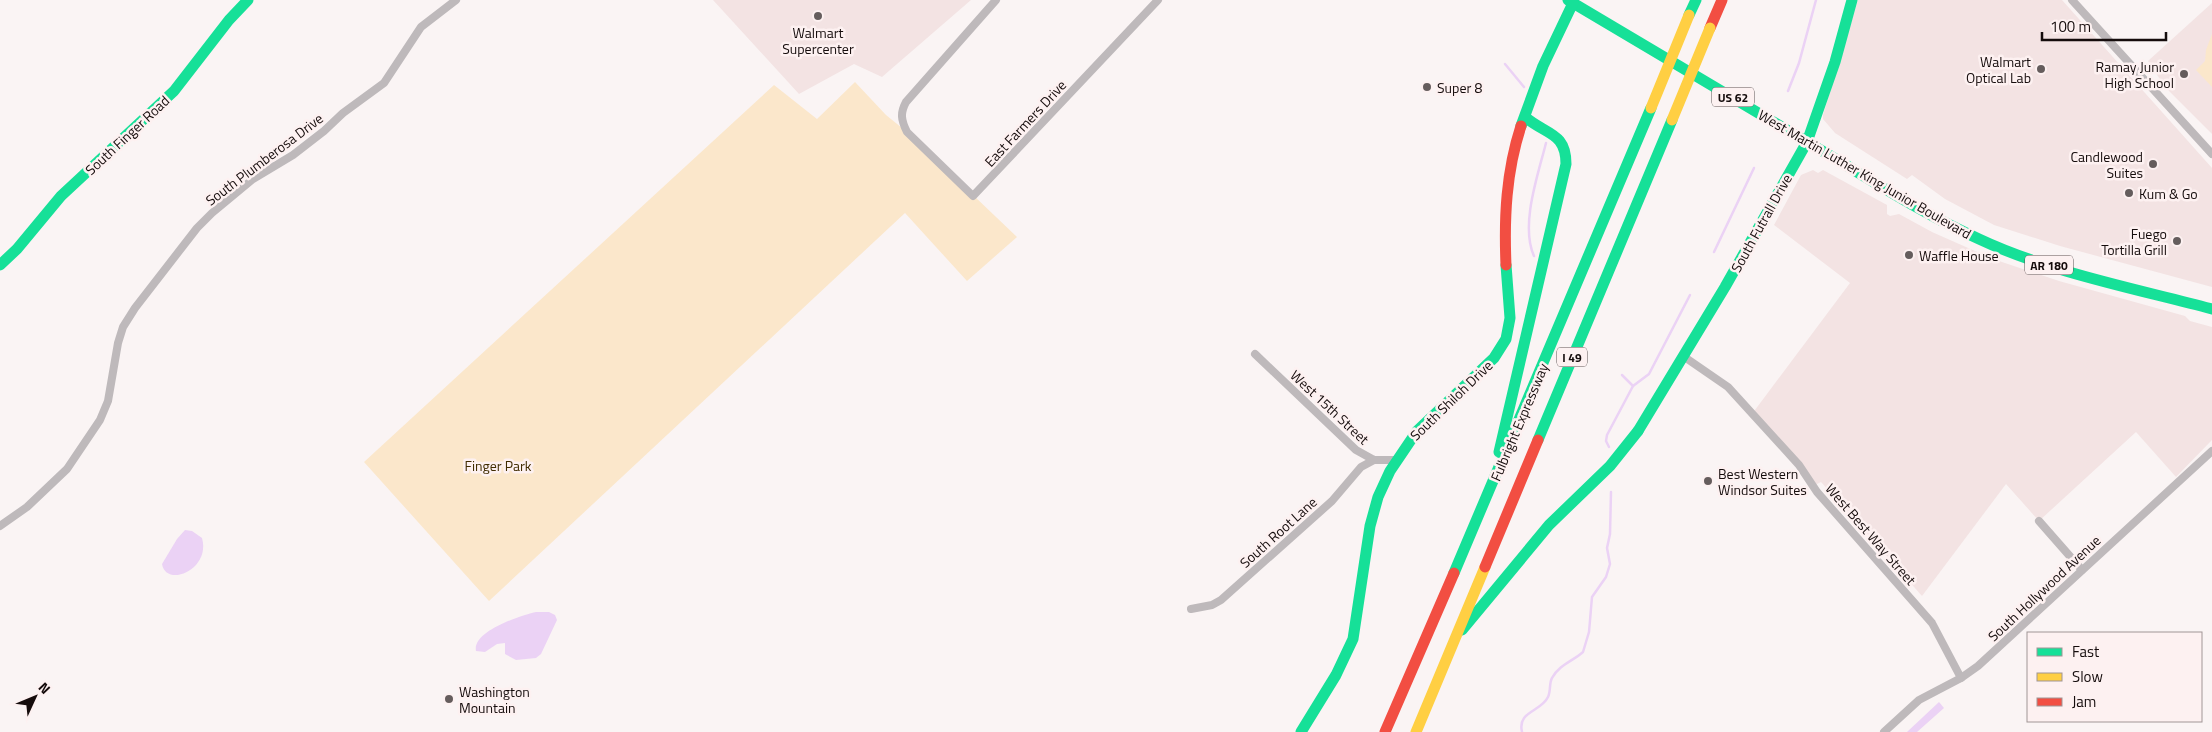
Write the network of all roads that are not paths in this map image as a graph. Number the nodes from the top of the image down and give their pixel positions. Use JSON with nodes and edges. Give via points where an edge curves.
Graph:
{"nodes":[{"id":1,"x":248,"y":0,"type":"edge"},
{"id":2,"x":456,"y":0,"type":"edge"},
{"id":3,"x":996,"y":0,"type":"edge"},
{"id":4,"x":1158,"y":0,"type":"edge"},
{"id":5,"x":1696,"y":0,"type":"edge"},
{"id":6,"x":1722,"y":0,"type":"edge"},
{"id":7,"x":1852,"y":0,"type":"edge"},
{"id":8,"x":2072,"y":0,"type":"edge"},
{"id":9,"x":1572,"y":1,"type":"edge"},
{"id":10,"x":1525,"y":117,"type":"junction"},
{"id":11,"x":1806,"y":142,"type":"junction"},
{"id":12,"x":2212,"y":154,"type":"edge"},
{"id":13,"x":0,"y":265,"type":"edge"},
{"id":14,"x":2212,"y":310,"type":"edge"},
{"id":15,"x":1255,"y":354,"type":"dead end"},
{"id":16,"x":1683,"y":356,"type":"junction"},
{"id":17,"x":2212,"y":451,"type":"edge"},
{"id":18,"x":1374,"y":460,"type":"junction"},
{"id":19,"x":1395,"y":460,"type":"junction"},
{"id":20,"x":1491,"y":488,"type":"junction"},
{"id":21,"x":2039,"y":521,"type":"dead end"},
{"id":22,"x":0,"y":526,"type":"edge"},
{"id":23,"x":2082,"y":570,"type":"junction"},
{"id":24,"x":1191,"y":609,"type":"dead end"},
{"id":25,"x":1453,"y":640,"type":"junction"},
{"id":26,"x":1961,"y":678,"type":"junction"},
{"id":27,"x":1300,"y":732,"type":"edge"},
{"id":28,"x":1385,"y":732,"type":"edge"},
{"id":29,"x":1416,"y":732,"type":"edge"},
{"id":30,"x":1884,"y":732,"type":"edge"}],
"edges":[{"from":1,"to":13,"type":"main road","name":"South Finger Road","via":[[174,91],[78,179],[17,250]]},
{"from":2,"to":22,"type":"street","name":"South Plumberosa Drive","via":[[421,27],[384,83],[293,155],[252,179],[197,228],[123,327],[108,401],[100,420],[67,469],[27,507]]},
{"from":3,"to":4,"type":"street","name":"East Farmers Drive","via":[[902,110],[902,122],[907,132],[973,196]]},
{"from":5,"to":20,"type":"main road","name":"Fulbright Expressway","number":"I 49","bridge":true},
{"from":6,"to":25,"type":"main road","name":"Fulbright Expressway","number":"I 49","bridge":true},
{"from":7,"to":11,"type":"main road","name":"South Futrall Drive","via":[[1835,62]]},
{"from":8,"to":12,"type":"street"},
{"from":9,"to":10,"type":"main road","name":"South Shiloh Drive"},
{"from":9,"to":11,"type":"main road","name":"West Martin Luther King Junior Boulevard","number":"US 62"},
{"from":10,"to":19,"type":"main road","name":"South Shiloh Drive","via":[[1512,159],[1505,198],[1508,333],[1494,358],[1413,434]]},
{"from":10,"to":20,"type":"main road","via":[[1536,127],[1554,134],[1562,142],[1567,155]]},
{"from":11,"to":14,"type":"main road","name":"West Martin Luther King Junior Boulevard","number":"AR 180","via":[[1980,240],[2076,273]]},
{"from":11,"to":16,"type":"main road","name":"South Futrall Drive"},
{"from":15,"to":18,"type":"street","name":"West 15th Street","via":[[1356,450]]},
{"from":16,"to":25,"type":"main road","name":"South Futrall Drive","via":[[1638,431],[1610,466],[1549,525]]},
{"from":16,"to":26,"type":"street","name":"West Best Way Street","via":[[1728,387],[1799,465],[1817,492],[1932,623]]},
{"from":17,"to":23,"type":"street","name":"South Hollywood Avenue"},
{"from":18,"to":19,"type":"street","name":"West 15th Street"},
{"from":18,"to":24,"type":"street","name":"South Root Lane","via":[[1362,467],[1332,501],[1221,600]]},
{"from":19,"to":27,"type":"main road","name":"South Shiloh Drive","via":[[1380,494],[1367,542],[1353,639],[1340,670]]},
{"from":20,"to":28,"type":"main road","name":"Fulbright Expressway","number":"I 49"},
{"from":21,"to":23,"type":"street"},
{"from":23,"to":26,"type":"street","name":"South Hollywood Avenue"},
{"from":25,"to":29,"type":"main road","name":"Fulbright Expressway","number":"I 49"},
{"from":26,"to":30,"type":"street","name":"South Hollywood Avenue","via":[[1919,700]]}]}
